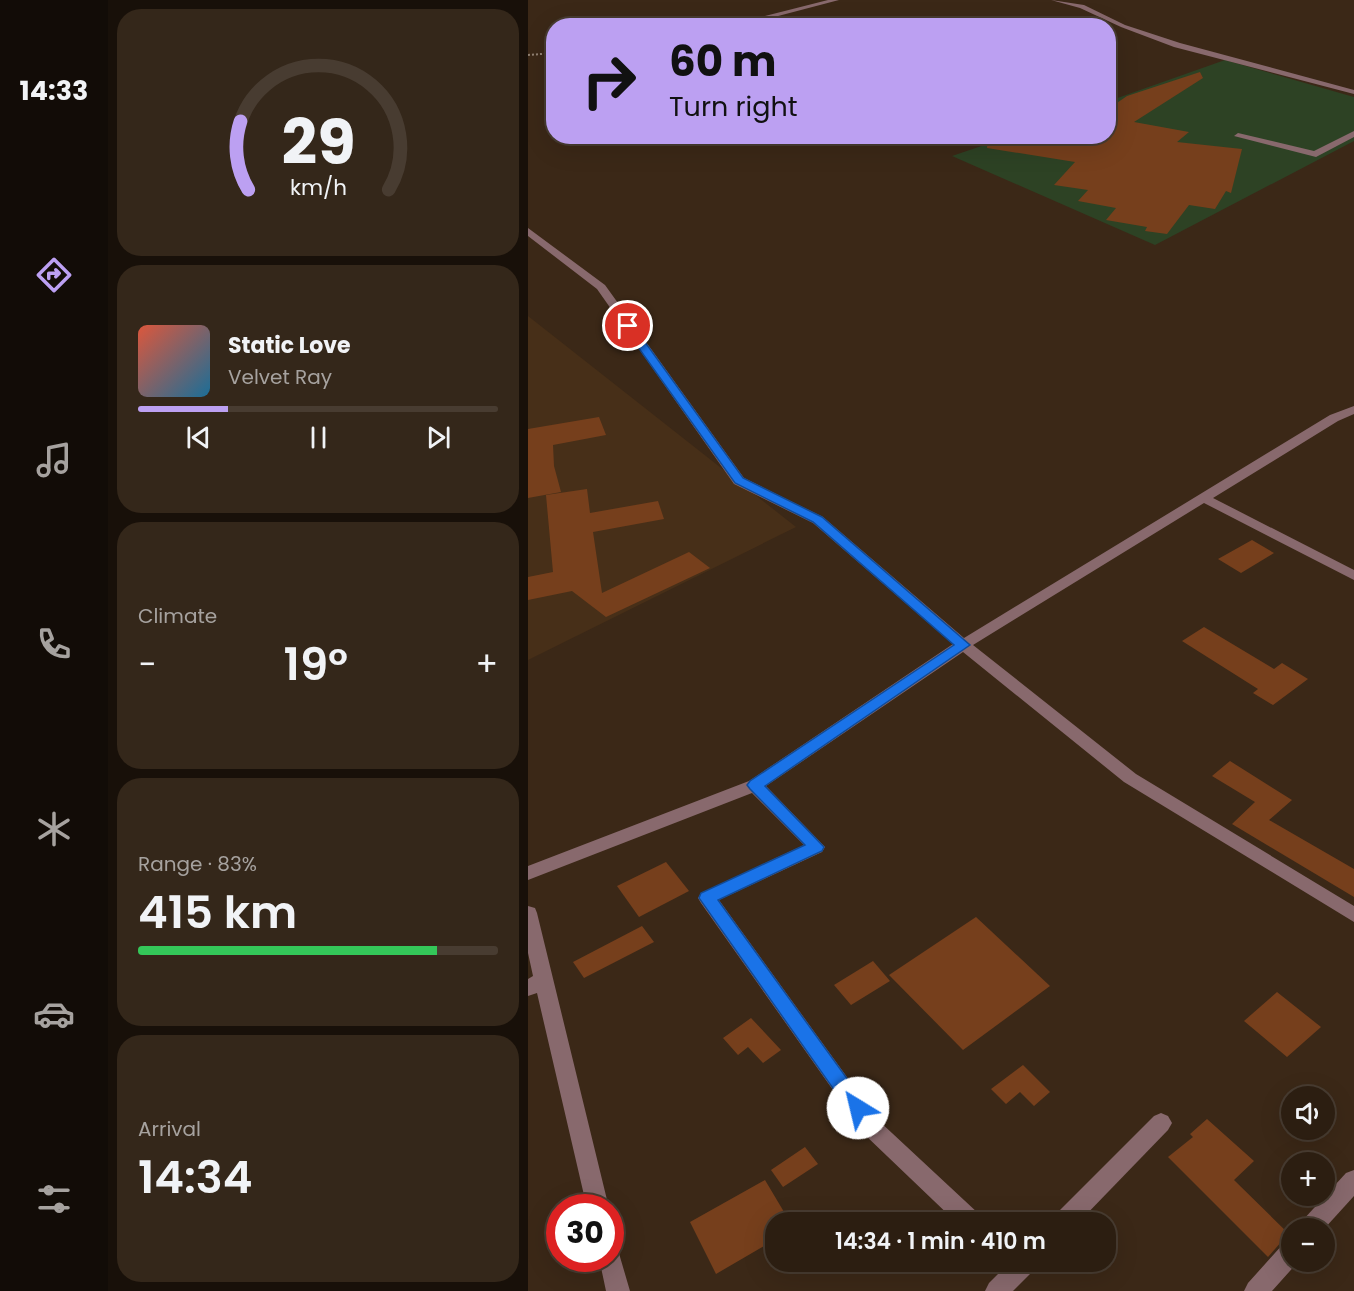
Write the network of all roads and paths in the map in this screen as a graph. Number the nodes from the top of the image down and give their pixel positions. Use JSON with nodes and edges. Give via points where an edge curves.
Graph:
{"nodes":[{"id":1,"x":836,"y":0,"type":"edge"},
{"id":2,"x":1053,"y":0,"type":"edge"},
{"id":3,"x":762,"y":18,"type":"edge"},
{"id":4,"x":1107,"y":18,"type":"edge"},
{"id":5,"x":1116,"y":23,"type":"edge"},
{"id":6,"x":546,"y":54,"type":"edge"},
{"id":7,"x":528,"y":55,"type":"edge"},
{"id":8,"x":1354,"y":92,"type":"edge"},
{"id":9,"x":1354,"y":134,"type":"edge"},
{"id":10,"x":1238,"y":136,"type":"dead end"},
{"id":11,"x":528,"y":231,"type":"edge"},
{"id":12,"x":1354,"y":411,"type":"edge"},
{"id":13,"x":1204,"y":498,"type":"junction"},
{"id":14,"x":1354,"y":576,"type":"edge"},
{"id":15,"x":963,"y":645,"type":"junction"},
{"id":16,"x":755,"y":785,"type":"junction"},
{"id":17,"x":528,"y":873,"type":"edge"},
{"id":18,"x":528,"y":913,"type":"edge"},
{"id":19,"x":1354,"y":915,"type":"edge"},
{"id":20,"x":536,"y":984,"type":"edge"},
{"id":21,"x":1161,"y":1123,"type":"dead end"},
{"id":22,"x":1354,"y":1180,"type":"edge"},
{"id":23,"x":594,"y":1194,"type":"edge"},
{"id":24,"x":960,"y":1212,"type":"edge"},
{"id":25,"x":1074,"y":1212,"type":"edge"},
{"id":26,"x":1320,"y":1218,"type":"edge"},
{"id":27,"x":1281,"y":1263,"type":"edge"},
{"id":28,"x":613,"y":1272,"type":"edge"},
{"id":29,"x":1012,"y":1272,"type":"edge"},
{"id":30,"x":618,"y":1291,"type":"edge"},
{"id":31,"x":997,"y":1291,"type":"edge"},
{"id":32,"x":1256,"y":1291,"type":"edge"}],
"edges":[{"from":1,"to":3,"type":"street"},
{"from":2,"to":4,"type":"street","via":[[1082,6]]},
{"from":5,"to":8,"type":"street","via":[[1177,45]]},
{"from":6,"to":7,"type":"path"},
{"from":9,"to":10,"type":"street","via":[[1316,154]]},
{"from":11,"to":15,"type":"street","via":[[600,287],[739,481],[818,520]]},
{"from":12,"to":13,"type":"street","via":[[1334,418]]},
{"from":13,"to":14,"type":"street"},
{"from":13,"to":15,"type":"street"},
{"from":15,"to":16,"type":"street"},
{"from":15,"to":19,"type":"street","via":[[1130,778]]},
{"from":16,"to":17,"type":"street"},
{"from":16,"to":24,"type":"street","via":[[816,847],[707,898],[871,1127]]},
{"from":18,"to":20,"type":"street"},
{"from":20,"to":23,"type":"street"},
{"from":21,"to":25,"type":"street"},
{"from":22,"to":26,"type":"street"},
{"from":27,"to":32,"type":"street"},
{"from":28,"to":30,"type":"street"},
{"from":29,"to":31,"type":"street"}]}
